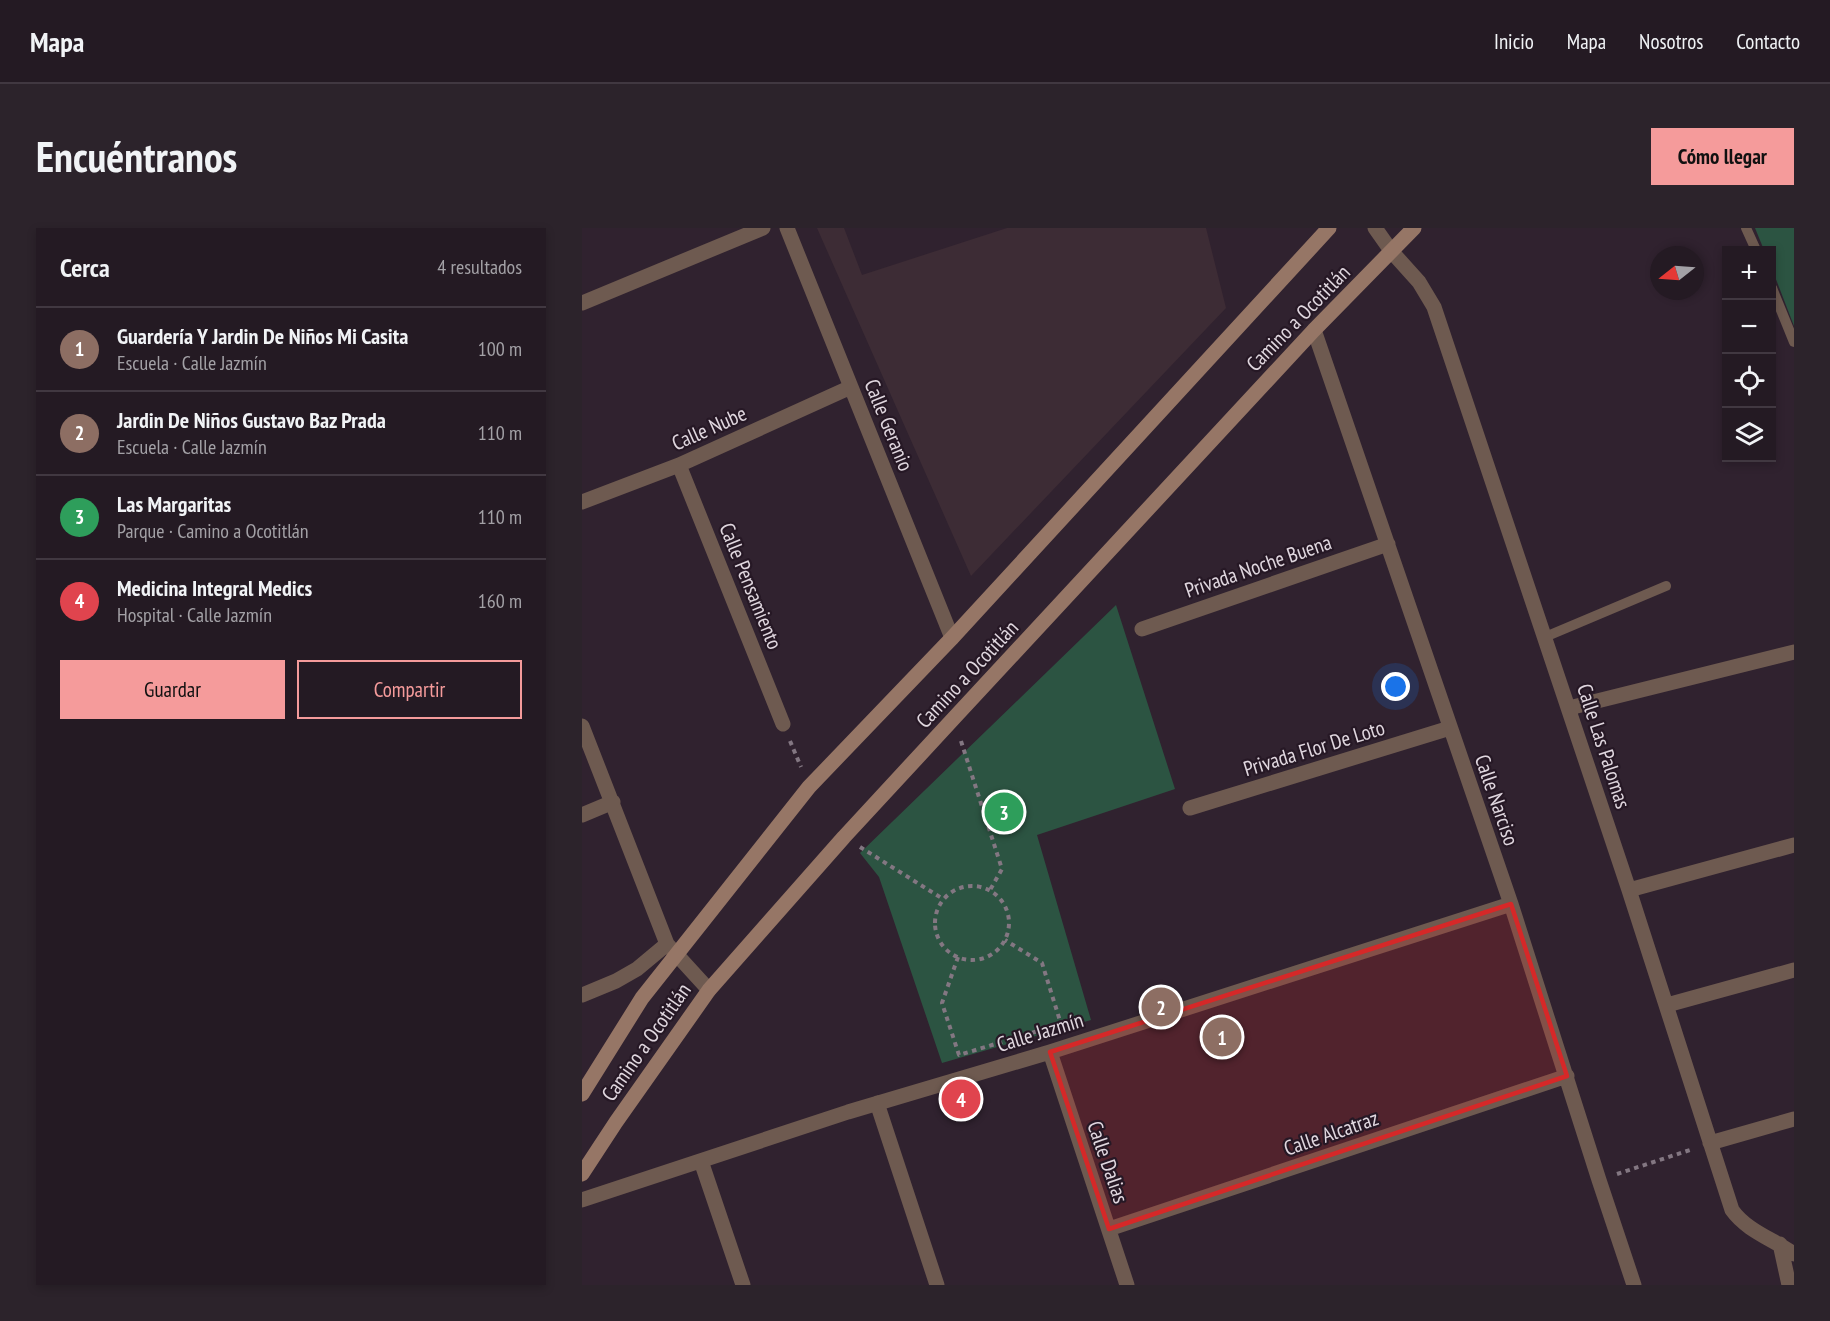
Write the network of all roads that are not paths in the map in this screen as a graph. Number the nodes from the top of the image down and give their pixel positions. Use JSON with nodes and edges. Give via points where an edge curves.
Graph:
{"nodes":[{"id":1,"x":763,"y":228,"type":"edge"},
{"id":2,"x":787,"y":228,"type":"edge"},
{"id":3,"x":1329,"y":228,"type":"edge"},
{"id":4,"x":1375,"y":228,"type":"edge"},
{"id":5,"x":1414,"y":228,"type":"edge"},
{"id":6,"x":1746,"y":228,"type":"edge"},
{"id":7,"x":1754,"y":246,"type":"edge"},
{"id":8,"x":1392,"y":252,"type":"junction"},
{"id":9,"x":1776,"y":298,"type":"edge"},
{"id":10,"x":582,"y":303,"type":"edge"},
{"id":11,"x":1314,"y":330,"type":"junction"},
{"id":12,"x":1794,"y":342,"type":"edge"},
{"id":13,"x":851,"y":387,"type":"junction"},
{"id":14,"x":679,"y":465,"type":"junction"},
{"id":15,"x":582,"y":502,"type":"edge"},
{"id":16,"x":1388,"y":544,"type":"junction"},
{"id":17,"x":1666,"y":586,"type":"dead end"},
{"id":18,"x":1142,"y":629,"type":"dead end"},
{"id":19,"x":1545,"y":637,"type":"junction"},
{"id":20,"x":952,"y":638,"type":"junction"},
{"id":21,"x":1794,"y":652,"type":"edge"},
{"id":22,"x":1569,"y":708,"type":"junction"},
{"id":23,"x":783,"y":724,"type":"road end"},
{"id":24,"x":582,"y":726,"type":"edge"},
{"id":25,"x":1450,"y":728,"type":"junction"},
{"id":26,"x":613,"y":802,"type":"junction"},
{"id":27,"x":1190,"y":808,"type":"dead end"},
{"id":28,"x":582,"y":815,"type":"edge"},
{"id":29,"x":1794,"y":845,"type":"edge"},
{"id":30,"x":1629,"y":891,"type":"junction"},
{"id":31,"x":1511,"y":904,"type":"junction"},
{"id":32,"x":672,"y":950,"type":"junction"},
{"id":33,"x":1794,"y":970,"type":"edge"},
{"id":34,"x":709,"y":990,"type":"junction"},
{"id":35,"x":582,"y":995,"type":"edge"},
{"id":36,"x":1667,"y":1005,"type":"junction"},
{"id":37,"x":1050,"y":1052,"type":"junction"},
{"id":38,"x":1567,"y":1076,"type":"junction"},
{"id":39,"x":582,"y":1094,"type":"edge"},
{"id":40,"x":877,"y":1103,"type":"junction"},
{"id":41,"x":1794,"y":1119,"type":"edge"},
{"id":42,"x":1710,"y":1143,"type":"junction"},
{"id":43,"x":701,"y":1161,"type":"junction"},
{"id":44,"x":582,"y":1174,"type":"edge"},
{"id":45,"x":582,"y":1200,"type":"edge"},
{"id":46,"x":1109,"y":1230,"type":"junction"},
{"id":47,"x":1780,"y":1244,"type":"junction"},
{"id":48,"x":1794,"y":1254,"type":"edge"},
{"id":49,"x":743,"y":1285,"type":"edge"},
{"id":50,"x":937,"y":1285,"type":"edge"},
{"id":51,"x":1127,"y":1285,"type":"edge"},
{"id":52,"x":1634,"y":1285,"type":"edge"},
{"id":53,"x":1790,"y":1285,"type":"edge"}],
"edges":[{"from":1,"to":10,"type":"street"},
{"from":2,"to":13,"type":"street","name":"Calle Geranio"},
{"from":3,"to":20,"type":"main road","name":"Camino a Ocotitlán"},
{"from":4,"to":8,"type":"street","name":"Calle Las Palomas"},
{"from":5,"to":8,"type":"main road","name":"Camino a Ocotitlán"},
{"from":6,"to":7,"type":"lane"},
{"from":8,"to":11,"type":"main road","name":"Camino a Ocotitlán"},
{"from":8,"to":19,"type":"street","name":"Calle Las Palomas","via":[[1419,282],[1434,307]]},
{"from":9,"to":12,"type":"lane"},
{"from":11,"to":16,"type":"street","name":"Calle Narciso"},
{"from":11,"to":34,"type":"main road","name":"Camino a Ocotitlán","via":[[844,837]]},
{"from":13,"to":14,"type":"street","name":"Calle Nube"},
{"from":13,"to":20,"type":"street","name":"Calle Geranio"},
{"from":14,"to":15,"type":"street","name":"Calle Nube"},
{"from":14,"to":23,"type":"street","name":"Calle Pensamiento"},
{"from":16,"to":18,"type":"street","name":"Privada Noche Buena"},
{"from":16,"to":25,"type":"street","name":"Calle Narciso"},
{"from":17,"to":19,"type":"lane"},
{"from":19,"to":22,"type":"street","name":"Calle Las Palomas"},
{"from":20,"to":32,"type":"main road","name":"Camino a Ocotitlán","via":[[809,787]]},
{"from":21,"to":22,"type":"street"},
{"from":22,"to":30,"type":"street","name":"Calle Las Palomas"},
{"from":24,"to":26,"type":"street"},
{"from":25,"to":27,"type":"street","name":"Privada Flor De Loto"},
{"from":25,"to":31,"type":"street","name":"Calle Narciso"},
{"from":26,"to":28,"type":"street"},
{"from":26,"to":32,"type":"street"},
{"from":29,"to":30,"type":"street"},
{"from":30,"to":36,"type":"street","name":"Calle Las Palomas"},
{"from":31,"to":37,"type":"street","name":"Calle Jazmín"},
{"from":31,"to":38,"type":"street","name":"Calle Narciso"},
{"from":32,"to":34,"type":"street"},
{"from":32,"to":35,"type":"street"},
{"from":32,"to":39,"type":"main road","name":"Camino a Ocotitlán"},
{"from":33,"to":36,"type":"street"},
{"from":34,"to":44,"type":"main road","name":"Camino a Ocotitlán"},
{"from":36,"to":42,"type":"street","name":"Calle Las Palomas"},
{"from":37,"to":40,"type":"street","name":"Calle Jazmín"},
{"from":37,"to":46,"type":"street","name":"Calle Dalias"},
{"from":38,"to":46,"type":"street","name":"Calle Alcatraz"},
{"from":38,"to":52,"type":"street","name":"Calle Narciso"},
{"from":40,"to":43,"type":"street","name":"Calle Jazmín"},
{"from":40,"to":50,"type":"street"},
{"from":41,"to":42,"type":"street"},
{"from":42,"to":47,"type":"street","name":"Calle Las Palomas","via":[[1732,1209],[1745,1225]]},
{"from":43,"to":45,"type":"street","name":"Calle Jazmín"},
{"from":43,"to":49,"type":"street"},
{"from":46,"to":51,"type":"street","name":"Calle Dalias"},
{"from":47,"to":48,"type":"street","name":"Calle Las Palomas"},
{"from":47,"to":53,"type":"street"}]}
